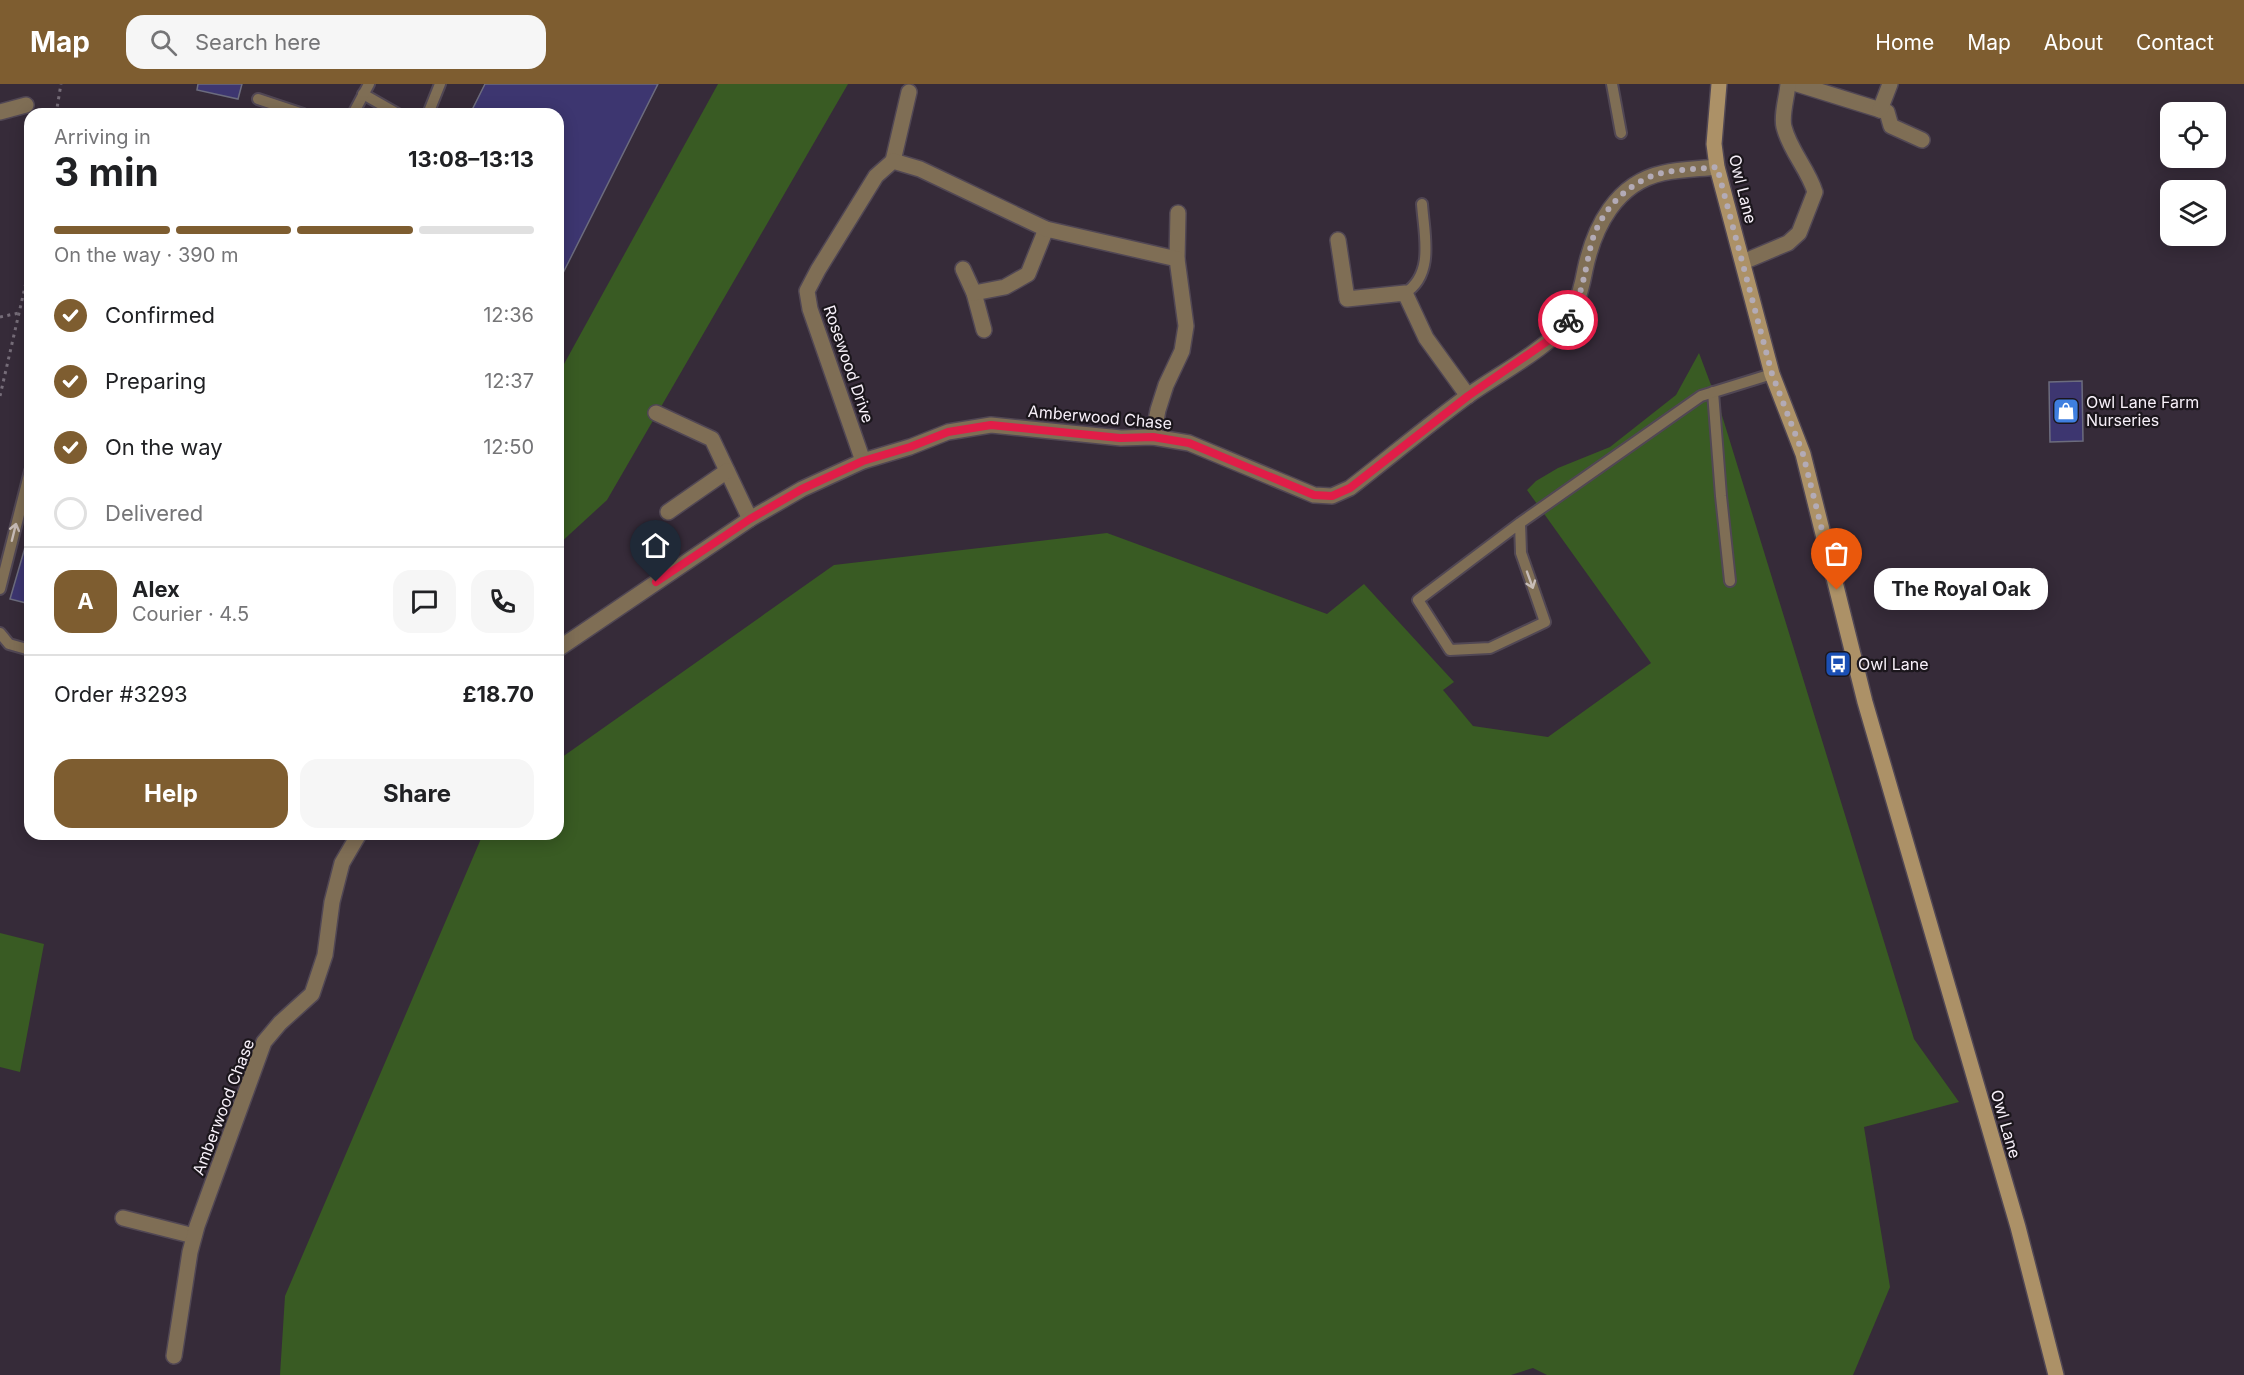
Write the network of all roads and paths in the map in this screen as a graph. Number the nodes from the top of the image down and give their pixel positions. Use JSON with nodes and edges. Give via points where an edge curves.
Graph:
{"nodes":[{"id":1,"x":61,"y":84,"type":"edge"},
{"id":2,"x":440,"y":84,"type":"edge"},
{"id":3,"x":1612,"y":84,"type":"edge"},
{"id":4,"x":1719,"y":84,"type":"edge"},
{"id":5,"x":1788,"y":84,"type":"edge"},
{"id":6,"x":1797,"y":84,"type":"edge"},
{"id":7,"x":1890,"y":84,"type":"edge"},
{"id":8,"x":366,"y":89,"type":"edge"},
{"id":9,"x":909,"y":92,"type":"dead end"},
{"id":10,"x":258,"y":99,"type":"dead end"},
{"id":11,"x":26,"y":105,"type":"dead end"},
{"id":12,"x":57,"y":108,"type":"edge"},
{"id":13,"x":285,"y":108,"type":"edge"},
{"id":14,"x":356,"y":108,"type":"edge"},
{"id":15,"x":390,"y":108,"type":"edge"},
{"id":16,"x":430,"y":108,"type":"edge"},
{"id":17,"x":1880,"y":110,"type":"junction"},
{"id":18,"x":0,"y":112,"type":"edge"},
{"id":19,"x":1621,"y":133,"type":"dead end"},
{"id":20,"x":1922,"y":140,"type":"dead end"},
{"id":21,"x":892,"y":161,"type":"junction"},
{"id":22,"x":1717,"y":167,"type":"junction"},
{"id":23,"x":1422,"y":204,"type":"dead end"},
{"id":24,"x":1178,"y":213,"type":"dead end"},
{"id":25,"x":1046,"y":229,"type":"junction"},
{"id":26,"x":1338,"y":240,"type":"dead end"},
{"id":27,"x":1177,"y":259,"type":"junction"},
{"id":28,"x":1743,"y":261,"type":"junction"},
{"id":29,"x":963,"y":269,"type":"dead end"},
{"id":30,"x":24,"y":291,"type":"edge"},
{"id":31,"x":974,"y":293,"type":"junction"},
{"id":32,"x":1405,"y":293,"type":"junction"},
{"id":33,"x":19,"y":313,"type":"junction"},
{"id":34,"x":0,"y":317,"type":"edge"},
{"id":35,"x":984,"y":330,"type":"dead end"},
{"id":36,"x":1772,"y":374,"type":"junction"},
{"id":37,"x":1713,"y":392,"type":"junction"},
{"id":38,"x":0,"y":396,"type":"edge"},
{"id":39,"x":1468,"y":396,"type":"junction"},
{"id":40,"x":656,"y":413,"type":"dead end"},
{"id":41,"x":1153,"y":437,"type":"junction"},
{"id":42,"x":863,"y":461,"type":"junction"},
{"id":43,"x":727,"y":471,"type":"junction"},
{"id":44,"x":24,"y":495,"type":"edge"},
{"id":45,"x":668,"y":512,"type":"dead end"},
{"id":46,"x":750,"y":519,"type":"junction"},
{"id":47,"x":1520,"y":523,"type":"junction"},
{"id":48,"x":1730,"y":581,"type":"dead end"},
{"id":49,"x":0,"y":589,"type":"edge"},
{"id":50,"x":0,"y":633,"type":"edge"},
{"id":51,"x":564,"y":644,"type":"edge"},
{"id":52,"x":24,"y":649,"type":"edge"},
{"id":53,"x":355,"y":840,"type":"edge"},
{"id":54,"x":123,"y":1218,"type":"dead end"},
{"id":55,"x":195,"y":1236,"type":"junction"},
{"id":56,"x":174,"y":1356,"type":"dead end"},
{"id":57,"x":2056,"y":1375,"type":"edge"}],
"edges":[{"from":1,"to":12,"type":"path"},
{"from":2,"to":16,"type":"lane"},
{"from":3,"to":19,"type":"lane"},
{"from":4,"to":22,"type":"main road","name":"Owl Lane","via":[[1714,144]]},
{"from":5,"to":28,"type":"street","via":[[1783,125],[1815,192],[1799,233],[1788,243]]},
{"from":6,"to":17,"type":"street"},
{"from":7,"to":17,"type":"street"},
{"from":8,"to":14,"type":"lane"},
{"from":8,"to":15,"type":"lane"},
{"from":9,"to":21,"type":"street","name":"Rosewood Drive"},
{"from":10,"to":13,"type":"lane"},
{"from":11,"to":18,"type":"street"},
{"from":17,"to":20,"type":"street","via":[[1887,112],[1891,126]]},
{"from":21,"to":25,"type":"street","via":[[920,169]]},
{"from":21,"to":42,"type":"street","name":"Rosewood Drive","via":[[876,176],[807,291]]},
{"from":22,"to":28,"type":"main road","name":"Owl Lane"},
{"from":22,"to":39,"type":"street","name":"Amberwood Chase","via":[[1661,173],[1619,197],[1602,218],[1592,242],[1579,299],[1569,319],[1552,338]]},
{"from":23,"to":32,"type":"lane","via":[[1424,270],[1415,286]]},
{"from":24,"to":27,"type":"street"},
{"from":25,"to":27,"type":"street"},
{"from":25,"to":31,"type":"street","via":[[1028,274],[1005,287]]},
{"from":26,"to":32,"type":"street","via":[[1347,299]]},
{"from":27,"to":41,"type":"street","via":[[1186,326],[1182,351],[1166,385]]},
{"from":28,"to":36,"type":"main road","name":"Owl Lane"},
{"from":29,"to":31,"type":"street"},
{"from":30,"to":33,"type":"path"},
{"from":31,"to":35,"type":"street"},
{"from":32,"to":39,"type":"street","via":[[1426,338]]},
{"from":33,"to":34,"type":"path"},
{"from":33,"to":38,"type":"path"},
{"from":36,"to":37,"type":"lane"},
{"from":36,"to":57,"type":"main road","name":"Owl Lane","via":[[1803,454],[1865,702],[2018,1227]]},
{"from":37,"to":47,"type":"lane","via":[[1701,396]]},
{"from":37,"to":48,"type":"lane"},
{"from":39,"to":41,"type":"street","name":"Amberwood Chase","via":[[1350,488],[1332,496],[1314,495],[1189,443]]},
{"from":40,"to":43,"type":"street","via":[[712,439]]},
{"from":41,"to":42,"type":"street","name":"Amberwood Chase","via":[[1120,438],[991,425],[948,432]]},
{"from":42,"to":46,"type":"street","name":"Amberwood Chase"},
{"from":43,"to":45,"type":"street"},
{"from":43,"to":46,"type":"street"},
{"from":49,"to":44,"type":"lane","one_way":true},
{"from":46,"to":51,"type":"street","name":"Amberwood Chase"},
{"from":47,"to":47,"type":"lane","one_way":true,"via":[[1521,553],[1545,622],[1490,648],[1450,650],[1418,600]]},
{"from":50,"to":52,"type":"lane","via":[[9,645]]},
{"from":53,"to":55,"type":"street","name":"Amberwood Chase","via":[[342,863],[334,890],[320,977],[312,994],[264,1042]]},
{"from":54,"to":55,"type":"street"},
{"from":55,"to":56,"type":"street","name":"Amberwood Chase"}]}
